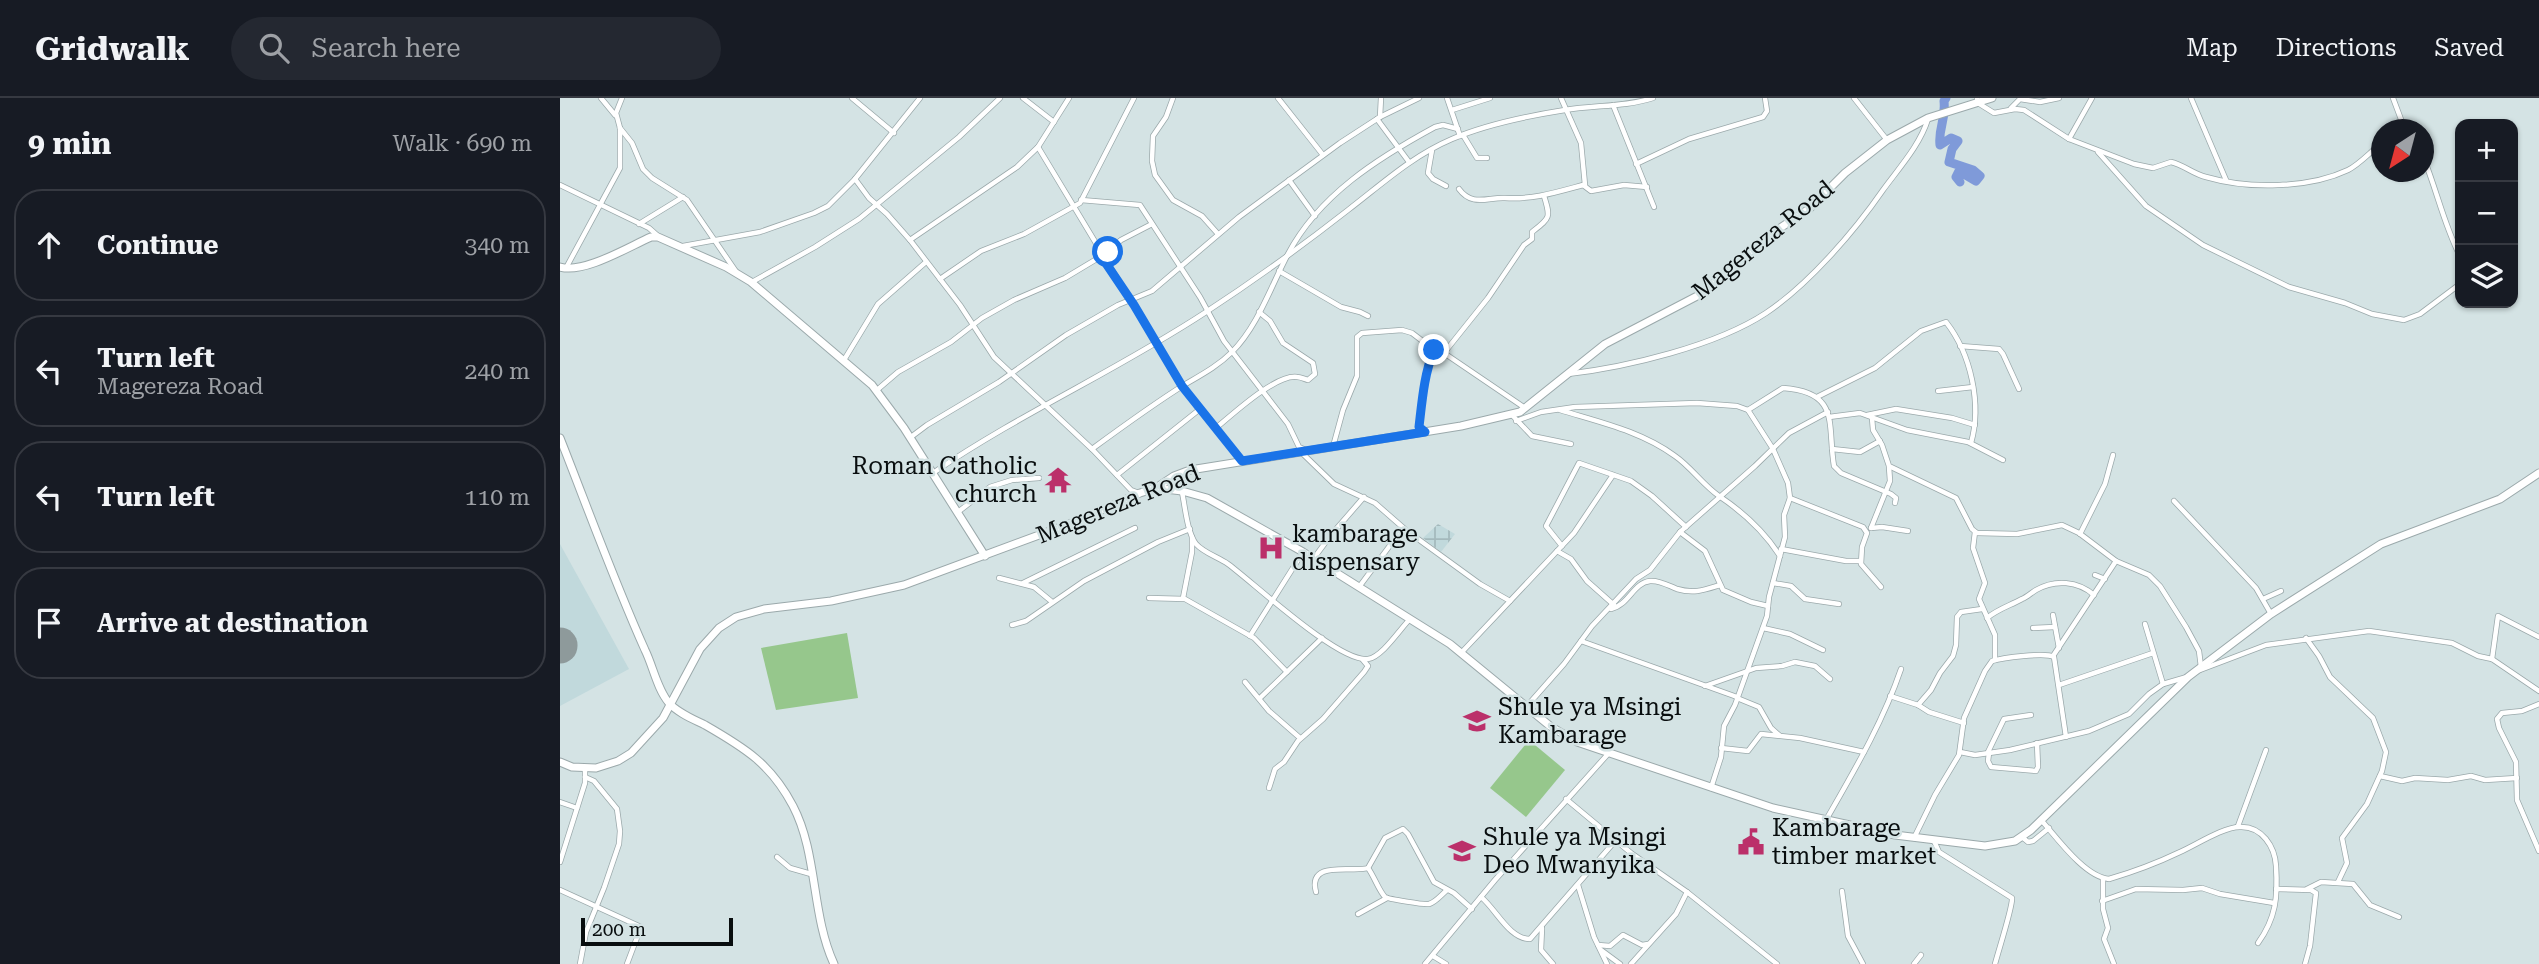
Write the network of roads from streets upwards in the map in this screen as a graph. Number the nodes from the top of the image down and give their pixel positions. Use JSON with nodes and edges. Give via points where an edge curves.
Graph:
{"nodes":[{"id":1,"x":601,"y":98,"type":"edge"},
{"id":2,"x":622,"y":98,"type":"edge"},
{"id":3,"x":852,"y":98,"type":"edge"},
{"id":4,"x":920,"y":98,"type":"edge"},
{"id":5,"x":1000,"y":98,"type":"edge"},
{"id":6,"x":1023,"y":98,"type":"edge"},
{"id":7,"x":1069,"y":98,"type":"edge"},
{"id":8,"x":1134,"y":98,"type":"edge"},
{"id":9,"x":1173,"y":98,"type":"edge"},
{"id":10,"x":1279,"y":98,"type":"edge"},
{"id":11,"x":1381,"y":98,"type":"edge"},
{"id":12,"x":1419,"y":98,"type":"edge"},
{"id":13,"x":1447,"y":98,"type":"edge"},
{"id":14,"x":1490,"y":98,"type":"edge"},
{"id":15,"x":1561,"y":98,"type":"edge"},
{"id":16,"x":1653,"y":98,"type":"edge"},
{"id":17,"x":1766,"y":98,"type":"edge"},
{"id":18,"x":1854,"y":98,"type":"edge"},
{"id":19,"x":1992,"y":98,"type":"edge"},
{"id":20,"x":2059,"y":98,"type":"edge"},
{"id":21,"x":2092,"y":98,"type":"edge"},
{"id":22,"x":2191,"y":98,"type":"edge"},
{"id":23,"x":2393,"y":98,"type":"edge"},
{"id":24,"x":1977,"y":101,"type":"edge"},
{"id":25,"x":1613,"y":105,"type":"junction"},
{"id":26,"x":2011,"y":109,"type":"junction"},
{"id":27,"x":1452,"y":110,"type":"junction"},
{"id":28,"x":1565,"y":110,"type":"junction"},
{"id":29,"x":616,"y":116,"type":"junction"},
{"id":30,"x":1379,"y":118,"type":"junction"},
{"id":31,"x":1928,"y":118,"type":"junction"},
{"id":32,"x":2400,"y":119,"type":"edge"},
{"id":33,"x":1054,"y":122,"type":"junction"},
{"id":34,"x":620,"y":128,"type":"junction"},
{"id":35,"x":1458,"y":129,"type":"junction"},
{"id":36,"x":894,"y":133,"type":"junction"},
{"id":37,"x":1462,"y":136,"type":"junction"},
{"id":38,"x":2070,"y":139,"type":"junction"},
{"id":39,"x":1887,"y":140,"type":"junction"},
{"id":40,"x":1038,"y":147,"type":"junction"},
{"id":41,"x":1398,"y":147,"type":"junction"},
{"id":42,"x":1432,"y":149,"type":"junction"},
{"id":43,"x":2097,"y":151,"type":"junction"},
{"id":44,"x":2371,"y":152,"type":"edge"},
{"id":45,"x":1323,"y":155,"type":"junction"},
{"id":46,"x":1487,"y":158,"type":"dead end"},
{"id":47,"x":1409,"y":162,"type":"junction"},
{"id":48,"x":1636,"y":164,"type":"junction"},
{"id":49,"x":855,"y":179,"type":"junction"},
{"id":50,"x":1289,"y":180,"type":"junction"},
{"id":51,"x":2227,"y":181,"type":"junction"},
{"id":52,"x":2432,"y":182,"type":"edge"},
{"id":53,"x":560,"y":185,"type":"edge"},
{"id":54,"x":1585,"y":185,"type":"junction"},
{"id":55,"x":1446,"y":186,"type":"dead end"},
{"id":56,"x":1647,"y":187,"type":"junction"},
{"id":57,"x":1459,"y":189,"type":"dead end"},
{"id":58,"x":1544,"y":196,"type":"junction"},
{"id":59,"x":684,"y":197,"type":"junction"},
{"id":60,"x":1082,"y":200,"type":"junction"},
{"id":61,"x":601,"y":204,"type":"junction"},
{"id":62,"x":877,"y":205,"type":"junction"},
{"id":63,"x":1074,"y":207,"type":"junction"},
{"id":64,"x":1654,"y":207,"type":"dead end"},
{"id":65,"x":1315,"y":216,"type":"junction"},
{"id":66,"x":639,"y":224,"type":"junction"},
{"id":67,"x":1152,"y":224,"type":"junction"},
{"id":68,"x":1218,"y":234,"type":"junction"},
{"id":69,"x":658,"y":237,"type":"junction"},
{"id":70,"x":713,"y":240,"type":"junction"},
{"id":71,"x":910,"y":240,"type":"junction"},
{"id":72,"x":681,"y":246,"type":"junction"},
{"id":73,"x":2455,"y":246,"type":"edge"},
{"id":74,"x":1101,"y":256,"type":"junction"},
{"id":75,"x":1286,"y":258,"type":"junction"},
{"id":76,"x":926,"y":262,"type":"junction"},
{"id":77,"x":1181,"y":266,"type":"junction"},
{"id":78,"x":562,"y":268,"type":"edge"},
{"id":79,"x":1279,"y":271,"type":"junction"},
{"id":80,"x":737,"y":273,"type":"junction"},
{"id":81,"x":940,"y":279,"type":"junction"},
{"id":82,"x":751,"y":282,"type":"junction"},
{"id":83,"x":2455,"y":288,"type":"edge"},
{"id":84,"x":1130,"y":300,"type":"junction"},
{"id":85,"x":1207,"y":312,"type":"junction"},
{"id":86,"x":1259,"y":312,"type":"junction"},
{"id":87,"x":1368,"y":316,"type":"dead end"},
{"id":88,"x":974,"y":324,"type":"junction"},
{"id":89,"x":1156,"y":344,"type":"junction"},
{"id":90,"x":1960,"y":346,"type":"junction"},
{"id":91,"x":1434,"y":350,"type":"junction"},
{"id":92,"x":1232,"y":352,"type":"junction"},
{"id":93,"x":1444,"y":354,"type":"junction"},
{"id":94,"x":844,"y":360,"type":"junction"},
{"id":95,"x":1010,"y":373,"type":"junction"},
{"id":96,"x":1567,"y":374,"type":"junction"},
{"id":97,"x":1182,"y":386,"type":"junction"},
{"id":98,"x":1973,"y":387,"type":"junction"},
{"id":99,"x":2019,"y":389,"type":"dead end"},
{"id":100,"x":877,"y":390,"type":"junction"},
{"id":101,"x":1262,"y":391,"type":"junction"},
{"id":102,"x":1938,"y":391,"type":"dead end"},
{"id":103,"x":1817,"y":397,"type":"junction"},
{"id":104,"x":1045,"y":407,"type":"junction"},
{"id":105,"x":1526,"y":408,"type":"junction"},
{"id":106,"x":1200,"y":409,"type":"junction"},
{"id":107,"x":1559,"y":410,"type":"junction"},
{"id":108,"x":1748,"y":410,"type":"junction"},
{"id":109,"x":1828,"y":414,"type":"junction"},
{"id":110,"x":1869,"y":417,"type":"junction"},
{"id":111,"x":1514,"y":418,"type":"junction"},
{"id":112,"x":1975,"y":425,"type":"junction"},
{"id":113,"x":1216,"y":428,"type":"junction"},
{"id":114,"x":1425,"y":432,"type":"junction"},
{"id":115,"x":560,"y":438,"type":"edge"},
{"id":116,"x":910,"y":438,"type":"junction"},
{"id":117,"x":1880,"y":441,"type":"junction"},
{"id":118,"x":1971,"y":443,"type":"junction"},
{"id":119,"x":1571,"y":444,"type":"dead end"},
{"id":120,"x":1338,"y":445,"type":"junction"},
{"id":121,"x":1091,"y":449,"type":"junction"},
{"id":122,"x":1773,"y":449,"type":"junction"},
{"id":123,"x":1832,"y":449,"type":"junction"},
{"id":124,"x":1306,"y":450,"type":"junction"},
{"id":125,"x":2113,"y":455,"type":"dead end"},
{"id":126,"x":2003,"y":460,"type":"dead end"},
{"id":127,"x":1242,"y":461,"type":"junction"},
{"id":128,"x":1889,"y":467,"type":"junction"},
{"id":129,"x":933,"y":473,"type":"junction"},
{"id":130,"x":2539,"y":473,"type":"edge"},
{"id":131,"x":1117,"y":475,"type":"junction"},
{"id":132,"x":1613,"y":475,"type":"junction"},
{"id":133,"x":1039,"y":478,"type":"dead end"},
{"id":134,"x":1156,"y":488,"type":"junction"},
{"id":135,"x":1182,"y":491,"type":"junction"},
{"id":136,"x":1886,"y":491,"type":"junction"},
{"id":137,"x":1140,"y":493,"type":"junction"},
{"id":138,"x":1719,"y":496,"type":"junction"},
{"id":139,"x":1364,"y":497,"type":"junction"},
{"id":140,"x":1790,"y":498,"type":"junction"},
{"id":141,"x":2174,"y":501,"type":"dead end"},
{"id":142,"x":1895,"y":503,"type":"dead end"},
{"id":143,"x":958,"y":512,"type":"junction"},
{"id":144,"x":1686,"y":527,"type":"junction"},
{"id":145,"x":1136,"y":528,"type":"dead end"},
{"id":146,"x":1403,"y":528,"type":"junction"},
{"id":147,"x":1869,"y":529,"type":"junction"},
{"id":148,"x":1908,"y":531,"type":"dead end"},
{"id":149,"x":1191,"y":532,"type":"junction"},
{"id":150,"x":1975,"y":532,"type":"junction"},
{"id":151,"x":1680,"y":533,"type":"junction"},
{"id":152,"x":2080,"y":534,"type":"junction"},
{"id":153,"x":1562,"y":546,"type":"junction"},
{"id":154,"x":1782,"y":549,"type":"junction"},
{"id":155,"x":1557,"y":551,"type":"junction"},
{"id":156,"x":1303,"y":552,"type":"junction"},
{"id":157,"x":985,"y":556,"type":"junction"},
{"id":158,"x":1780,"y":557,"type":"junction"},
{"id":159,"x":1314,"y":558,"type":"junction"},
{"id":160,"x":1860,"y":561,"type":"junction"},
{"id":161,"x":2116,"y":561,"type":"junction"},
{"id":162,"x":2095,"y":575,"type":"dead end"},
{"id":163,"x":999,"y":578,"type":"dead end"},
{"id":164,"x":2105,"y":579,"type":"junction"},
{"id":165,"x":1023,"y":583,"type":"junction"},
{"id":166,"x":1773,"y":583,"type":"junction"},
{"id":167,"x":1720,"y":585,"type":"junction"},
{"id":168,"x":1358,"y":587,"type":"junction"},
{"id":169,"x":1881,"y":587,"type":"dead end"},
{"id":170,"x":2281,"y":591,"type":"dead end"},
{"id":171,"x":2094,"y":595,"type":"junction"},
{"id":172,"x":1149,"y":598,"type":"dead end"},
{"id":173,"x":1183,"y":598,"type":"junction"},
{"id":174,"x":1272,"y":599,"type":"junction"},
{"id":175,"x":2263,"y":599,"type":"junction"},
{"id":176,"x":1052,"y":601,"type":"junction"},
{"id":177,"x":1510,"y":601,"type":"junction"},
{"id":178,"x":1839,"y":604,"type":"dead end"},
{"id":179,"x":1768,"y":606,"type":"junction"},
{"id":180,"x":1612,"y":607,"type":"junction"},
{"id":181,"x":1982,"y":608,"type":"junction"},
{"id":182,"x":2271,"y":614,"type":"junction"},
{"id":183,"x":2053,"y":615,"type":"dead end"},
{"id":184,"x":1987,"y":618,"type":"junction"},
{"id":185,"x":1410,"y":619,"type":"junction"},
{"id":186,"x":2145,"y":624,"type":"dead end"},
{"id":187,"x":1012,"y":625,"type":"dead end"},
{"id":188,"x":2055,"y":627,"type":"junction"},
{"id":189,"x":1763,"y":628,"type":"junction"},
{"id":190,"x":2033,"y":628,"type":"dead end"},
{"id":191,"x":1250,"y":636,"type":"junction"},
{"id":192,"x":2539,"y":637,"type":"edge"},
{"id":193,"x":1322,"y":638,"type":"junction"},
{"id":194,"x":2306,"y":638,"type":"junction"},
{"id":195,"x":1581,"y":641,"type":"junction"},
{"id":196,"x":2059,"y":649,"type":"junction"},
{"id":197,"x":1823,"y":650,"type":"dead end"},
{"id":198,"x":1462,"y":652,"type":"junction"},
{"id":199,"x":2153,"y":653,"type":"junction"},
{"id":200,"x":2053,"y":656,"type":"junction"},
{"id":201,"x":1363,"y":659,"type":"junction"},
{"id":202,"x":2492,"y":659,"type":"junction"},
{"id":203,"x":1995,"y":660,"type":"junction"},
{"id":204,"x":2201,"y":667,"type":"junction"},
{"id":205,"x":1901,"y":669,"type":"dead end"},
{"id":206,"x":1748,"y":671,"type":"junction"},
{"id":207,"x":1287,"y":672,"type":"junction"},
{"id":208,"x":2191,"y":675,"type":"junction"},
{"id":209,"x":1830,"y":679,"type":"dead end"},
{"id":210,"x":1245,"y":682,"type":"dead end"},
{"id":211,"x":2163,"y":684,"type":"junction"},
{"id":212,"x":2059,"y":685,"type":"junction"},
{"id":213,"x":1705,"y":686,"type":"junction"},
{"id":214,"x":2539,"y":691,"type":"edge"},
{"id":215,"x":1890,"y":696,"type":"junction"},
{"id":216,"x":1260,"y":698,"type":"junction"},
{"id":217,"x":1737,"y":698,"type":"junction"},
{"id":218,"x":2539,"y":704,"type":"edge"},
{"id":219,"x":672,"y":705,"type":"junction"},
{"id":220,"x":1918,"y":705,"type":"junction"},
{"id":221,"x":1527,"y":707,"type":"junction"},
{"id":222,"x":2031,"y":715,"type":"dead end"},
{"id":223,"x":2125,"y":716,"type":"junction"},
{"id":224,"x":1964,"y":723,"type":"junction"},
{"id":225,"x":2133,"y":731,"type":"junction"},
{"id":226,"x":1780,"y":736,"type":"junction"},
{"id":227,"x":2066,"y":737,"type":"junction"},
{"id":228,"x":1300,"y":738,"type":"junction"},
{"id":229,"x":2037,"y":743,"type":"junction"},
{"id":230,"x":1721,"y":748,"type":"junction"},
{"id":231,"x":2266,"y":750,"type":"dead end"},
{"id":232,"x":1864,"y":752,"type":"junction"},
{"id":233,"x":1960,"y":752,"type":"junction"},
{"id":234,"x":1989,"y":752,"type":"junction"},
{"id":235,"x":1608,"y":754,"type":"junction"},
{"id":236,"x":560,"y":762,"type":"edge"},
{"id":237,"x":585,"y":773,"type":"junction"},
{"id":238,"x":2380,"y":776,"type":"junction"},
{"id":239,"x":2516,"y":778,"type":"junction"},
{"id":240,"x":1269,"y":788,"type":"dead end"},
{"id":241,"x":1711,"y":789,"type":"junction"},
{"id":242,"x":1566,"y":799,"type":"junction"},
{"id":243,"x":560,"y":802,"type":"edge"},
{"id":244,"x":577,"y":808,"type":"junction"},
{"id":245,"x":1826,"y":820,"type":"junction"},
{"id":246,"x":2042,"y":821,"type":"junction"},
{"id":247,"x":2238,"y":826,"type":"junction"},
{"id":248,"x":2049,"y":828,"type":"junction"},
{"id":249,"x":2022,"y":837,"type":"junction"},
{"id":250,"x":1914,"y":838,"type":"junction"},
{"id":251,"x":1616,"y":840,"type":"junction"},
{"id":252,"x":1934,"y":841,"type":"junction"},
{"id":253,"x":2539,"y":850,"type":"edge"},
{"id":254,"x":777,"y":857,"type":"dead end"},
{"id":255,"x":560,"y":862,"type":"edge"},
{"id":256,"x":1368,"y":868,"type":"junction"},
{"id":257,"x":811,"y":874,"type":"junction"},
{"id":258,"x":2103,"y":879,"type":"junction"},
{"id":259,"x":2338,"y":882,"type":"junction"},
{"id":260,"x":1578,"y":885,"type":"junction"},
{"id":261,"x":2276,"y":889,"type":"junction"},
{"id":262,"x":560,"y":890,"type":"edge"},
{"id":263,"x":1447,"y":890,"type":"junction"},
{"id":264,"x":2306,"y":890,"type":"junction"},
{"id":265,"x":1842,"y":891,"type":"dead end"},
{"id":266,"x":1317,"y":892,"type":"dead end"},
{"id":267,"x":1687,"y":892,"type":"junction"},
{"id":268,"x":1481,"y":897,"type":"junction"},
{"id":269,"x":1387,"y":898,"type":"junction"},
{"id":270,"x":2102,"y":901,"type":"junction"},
{"id":271,"x":2274,"y":903,"type":"junction"},
{"id":272,"x":597,"y":907,"type":"junction"},
{"id":273,"x":1472,"y":909,"type":"junction"},
{"id":274,"x":1358,"y":914,"type":"dead end"},
{"id":275,"x":2399,"y":917,"type":"dead end"},
{"id":276,"x":1542,"y":926,"type":"junction"},
{"id":277,"x":2258,"y":943,"type":"dead end"},
{"id":278,"x":1649,"y":944,"type":"junction"},
{"id":279,"x":1599,"y":947,"type":"junction"},
{"id":280,"x":1921,"y":955,"type":"dead end"},
{"id":281,"x":1433,"y":956,"type":"junction"},
{"id":282,"x":580,"y":964,"type":"edge"},
{"id":283,"x":627,"y":964,"type":"edge"},
{"id":284,"x":834,"y":964,"type":"edge"},
{"id":285,"x":1425,"y":964,"type":"edge"},
{"id":286,"x":1446,"y":964,"type":"edge"},
{"id":287,"x":1553,"y":964,"type":"edge"},
{"id":288,"x":1607,"y":964,"type":"edge"},
{"id":289,"x":1620,"y":964,"type":"edge"},
{"id":290,"x":1631,"y":964,"type":"edge"},
{"id":291,"x":1777,"y":964,"type":"edge"},
{"id":292,"x":1863,"y":964,"type":"edge"},
{"id":293,"x":1914,"y":964,"type":"edge"},
{"id":294,"x":1995,"y":964,"type":"edge"},
{"id":295,"x":2114,"y":964,"type":"edge"},
{"id":296,"x":2305,"y":964,"type":"edge"}],
"edges":[{"from":1,"to":29,"type":"street"},
{"from":2,"to":29,"type":"street"},
{"from":3,"to":36,"type":"street"},
{"from":4,"to":36,"type":"street"},
{"from":5,"to":62,"type":"street"},
{"from":6,"to":33,"type":"street"},
{"from":7,"to":33,"type":"street"},
{"from":8,"to":60,"type":"street"},
{"from":9,"to":68,"type":"street","via":[[1153,136],[1156,175],[1173,200],[1202,216]]},
{"from":10,"to":45,"type":"street"},
{"from":11,"to":30,"type":"street"},
{"from":12,"to":30,"type":"street"},
{"from":13,"to":27,"type":"street"},
{"from":14,"to":27,"type":"street"},
{"from":15,"to":28,"type":"street"},
{"from":16,"to":25,"type":"street"},
{"from":17,"to":48,"type":"street","via":[[1763,117],[1689,139]]},
{"from":18,"to":39,"type":"street"},
{"from":19,"to":24,"type":"street","name":"Magereza Road"},
{"from":20,"to":26,"type":"street","via":[[2040,102],[2020,99]]},
{"from":21,"to":38,"type":"street"},
{"from":22,"to":51,"type":"street"},
{"from":23,"to":32,"type":"street"},
{"from":24,"to":26,"type":"street","via":[[1995,113]]},
{"from":24,"to":31,"type":"street","name":"Magereza Road"},
{"from":25,"to":28,"type":"street"},
{"from":25,"to":48,"type":"street"},
{"from":26,"to":38,"type":"street","via":[[2027,111]]},
{"from":27,"to":35,"type":"street"},
{"from":28,"to":37,"type":"street"},
{"from":28,"to":54,"type":"street","via":[[1581,143]]},
{"from":29,"to":34,"type":"street"},
{"from":30,"to":41,"type":"street"},
{"from":30,"to":45,"type":"street"},
{"from":31,"to":39,"type":"street","name":"Magereza Road"},
{"from":31,"to":96,"type":"street","via":[[1922,137],[1849,234],[1767,313],[1705,342]]},
{"from":33,"to":40,"type":"street"},
{"from":34,"to":59,"type":"street","via":[[648,175]]},
{"from":34,"to":61,"type":"street","via":[[621,168]]},
{"from":35,"to":37,"type":"street"},
{"from":35,"to":41,"type":"street","via":[[1440,125]]},
{"from":36,"to":49,"type":"street"},
{"from":37,"to":42,"type":"street"},
{"from":37,"to":46,"type":"street","via":[[1477,159]]},
{"from":38,"to":43,"type":"street"},
{"from":39,"to":96,"type":"street","name":"Magereza Road","via":[[1702,294],[1605,344]]},
{"from":40,"to":63,"type":"street"},
{"from":40,"to":71,"type":"street","via":[[1017,167]]},
{"from":41,"to":47,"type":"street"},
{"from":41,"to":65,"type":"street","via":[[1360,172]]},
{"from":42,"to":47,"type":"street"},
{"from":42,"to":55,"type":"street","via":[[1428,173]]},
{"from":43,"to":51,"type":"street","via":[[2146,167],[2171,162]]},
{"from":43,"to":83,"type":"street","via":[[2146,206],[2203,245],[2289,287],[2404,320]]},
{"from":44,"to":51,"type":"street","via":[[2350,169],[2319,179],[2262,187]]},
{"from":45,"to":50,"type":"street"},
{"from":47,"to":75,"type":"street"},
{"from":48,"to":56,"type":"street"},
{"from":49,"to":62,"type":"street"},
{"from":49,"to":70,"type":"street","via":[[833,202],[814,213],[760,232]]},
{"from":50,"to":65,"type":"street"},
{"from":50,"to":68,"type":"street"},
{"from":52,"to":73,"type":"street"},
{"from":53,"to":61,"type":"street"},
{"from":54,"to":56,"type":"street","via":[[1591,191],[1624,185]]},
{"from":54,"to":58,"type":"street"},
{"from":56,"to":64,"type":"street"},
{"from":57,"to":58,"type":"street","via":[[1466,197],[1483,201]]},
{"from":58,"to":93,"type":"street","via":[[1548,218],[1532,232],[1532,239]]},
{"from":59,"to":66,"type":"street"},
{"from":59,"to":70,"type":"street"},
{"from":60,"to":63,"type":"street"},
{"from":60,"to":67,"type":"street","via":[[1138,203]]},
{"from":61,"to":66,"type":"street"},
{"from":61,"to":78,"type":"street"},
{"from":62,"to":71,"type":"street"},
{"from":62,"to":82,"type":"street","via":[[815,247]]},
{"from":63,"to":74,"type":"street"},
{"from":63,"to":81,"type":"street","via":[[981,251]]},
{"from":65,"to":75,"type":"street"},
{"from":66,"to":69,"type":"street"},
{"from":67,"to":74,"type":"street"},
{"from":67,"to":77,"type":"street"},
{"from":68,"to":77,"type":"street"},
{"from":69,"to":72,"type":"street"},
{"from":69,"to":78,"type":"street","via":[[598,261]]},
{"from":70,"to":72,"type":"street"},
{"from":70,"to":80,"type":"street"},
{"from":71,"to":76,"type":"street"},
{"from":72,"to":80,"type":"street"},
{"from":74,"to":84,"type":"street"},
{"from":74,"to":88,"type":"street"},
{"from":75,"to":79,"type":"street"},
{"from":75,"to":85,"type":"street"},
{"from":76,"to":81,"type":"street"},
{"from":76,"to":94,"type":"street","via":[[881,300]]},
{"from":77,"to":84,"type":"street","via":[[1159,286]]},
{"from":77,"to":85,"type":"street"},
{"from":79,"to":86,"type":"street"},
{"from":79,"to":87,"type":"street","via":[[1341,307]]},
{"from":80,"to":82,"type":"street"},
{"from":81,"to":88,"type":"street"},
{"from":82,"to":94,"type":"street"},
{"from":84,"to":89,"type":"street"},
{"from":84,"to":95,"type":"street","via":[[1075,329]]},
{"from":85,"to":89,"type":"street"},
{"from":85,"to":92,"type":"street"},
{"from":86,"to":92,"type":"street"},
{"from":86,"to":101,"type":"street","via":[[1283,343],[1313,363],[1316,371],[1308,380],[1282,379]]},
{"from":88,"to":95,"type":"street","via":[[994,358]]},
{"from":88,"to":100,"type":"street"},
{"from":89,"to":97,"type":"street"},
{"from":89,"to":104,"type":"street"},
{"from":90,"to":98,"type":"street"},
{"from":90,"to":99,"type":"street","via":[[1999,349]]},
{"from":90,"to":103,"type":"street","via":[[1943,321],[1922,331],[1875,368]]},
{"from":91,"to":93,"type":"street"},
{"from":91,"to":114,"type":"street","via":[[1419,427]]},
{"from":91,"to":120,"type":"street","via":[[1407,331],[1359,334],[1357,376],[1343,410],[1334,443]]},
{"from":92,"to":97,"type":"street"},
{"from":92,"to":101,"type":"street"},
{"from":93,"to":105,"type":"street"},
{"from":94,"to":100,"type":"street"},
{"from":95,"to":104,"type":"street"},
{"from":95,"to":116,"type":"street"},
{"from":96,"to":105,"type":"street","name":"Magereza Road"},
{"from":97,"to":106,"type":"street"},
{"from":97,"to":121,"type":"street"},
{"from":98,"to":102,"type":"street"},
{"from":98,"to":112,"type":"street"},
{"from":100,"to":116,"type":"street"},
{"from":101,"to":113,"type":"street"},
{"from":101,"to":124,"type":"street","via":[[1291,428],[1299,447]]},
{"from":103,"to":108,"type":"street","via":[[1783,388]]},
{"from":103,"to":109,"type":"street"},
{"from":104,"to":121,"type":"street"},
{"from":104,"to":129,"type":"street"},
{"from":105,"to":111,"type":"street","name":"Magereza Road"},
{"from":106,"to":113,"type":"street"},
{"from":106,"to":131,"type":"street"},
{"from":107,"to":108,"type":"street","via":[[1676,403],[1723,404]]},
{"from":107,"to":111,"type":"street"},
{"from":107,"to":138,"type":"street","via":[[1656,444]]},
{"from":108,"to":122,"type":"street"},
{"from":109,"to":110,"type":"street"},
{"from":109,"to":122,"type":"street","via":[[1789,433]]},
{"from":109,"to":123,"type":"street"},
{"from":110,"to":112,"type":"street","via":[[1896,409]]},
{"from":110,"to":117,"type":"street"},
{"from":110,"to":118,"type":"street"},
{"from":111,"to":114,"type":"street","name":"Magereza Road"},
{"from":111,"to":119,"type":"street","via":[[1532,436]]},
{"from":112,"to":118,"type":"street"},
{"from":113,"to":127,"type":"street"},
{"from":114,"to":120,"type":"street","name":"Magereza Road"},
{"from":115,"to":219,"type":"street","via":[[638,635]]},
{"from":116,"to":129,"type":"street"},
{"from":117,"to":123,"type":"street","via":[[1860,452]]},
{"from":117,"to":128,"type":"street"},
{"from":118,"to":126,"type":"street"},
{"from":120,"to":124,"type":"street","name":"Magereza Road"},
{"from":121,"to":131,"type":"street"},
{"from":122,"to":138,"type":"street"},
{"from":122,"to":140,"type":"street"},
{"from":123,"to":136,"type":"street","via":[[1836,470]]},
{"from":124,"to":127,"type":"street","name":"Magereza Road"},
{"from":124,"to":139,"type":"street","via":[[1302,453],[1305,458],[1329,480]]},
{"from":125,"to":152,"type":"street","via":[[2105,484]]},
{"from":127,"to":134,"type":"street","name":"Magereza Road","via":[[1182,473]]},
{"from":128,"to":136,"type":"street"},
{"from":128,"to":150,"type":"street","via":[[1956,498]]},
{"from":129,"to":143,"type":"street"},
{"from":130,"to":182,"type":"street","via":[[2500,499],[2371,550]]},
{"from":131,"to":137,"type":"street"},
{"from":132,"to":144,"type":"street","via":[[1642,488]]},
{"from":132,"to":153,"type":"street"},
{"from":132,"to":153,"type":"street","via":[[1578,463],[1546,526]]},
{"from":133,"to":143,"type":"street","via":[[990,487]]},
{"from":134,"to":135,"type":"street"},
{"from":134,"to":137,"type":"street","name":"Magereza Road"},
{"from":135,"to":149,"type":"street"},
{"from":135,"to":156,"type":"street","via":[[1227,507]]},
{"from":136,"to":142,"type":"street","via":[[1895,496]]},
{"from":136,"to":147,"type":"street"},
{"from":137,"to":157,"type":"street","name":"Magereza Road"},
{"from":138,"to":144,"type":"street"},
{"from":138,"to":158,"type":"street","via":[[1747,516]]},
{"from":139,"to":146,"type":"street"},
{"from":139,"to":159,"type":"street"},
{"from":140,"to":147,"type":"street"},
{"from":140,"to":154,"type":"street"},
{"from":141,"to":175,"type":"street"},
{"from":143,"to":157,"type":"street"},
{"from":144,"to":151,"type":"street"},
{"from":145,"to":165,"type":"street"},
{"from":146,"to":168,"type":"street"},
{"from":146,"to":177,"type":"street"},
{"from":147,"to":148,"type":"street"},
{"from":147,"to":160,"type":"street"},
{"from":149,"to":173,"type":"street"},
{"from":149,"to":174,"type":"street","via":[[1199,546]]},
{"from":149,"to":176,"type":"street","via":[[1158,542]]},
{"from":150,"to":152,"type":"street","via":[[2017,534],[2058,524]]},
{"from":150,"to":181,"type":"street","via":[[1973,548],[1985,583],[1979,599]]},
{"from":151,"to":167,"type":"street","via":[[1705,551]]},
{"from":151,"to":180,"type":"street"},
{"from":152,"to":161,"type":"street"},
{"from":153,"to":155,"type":"street"},
{"from":154,"to":158,"type":"street"},
{"from":154,"to":160,"type":"street"},
{"from":155,"to":177,"type":"street"},
{"from":155,"to":180,"type":"street","via":[[1571,559]]},
{"from":156,"to":159,"type":"street"},
{"from":156,"to":174,"type":"street"},
{"from":157,"to":219,"type":"street","name":"Magereza Road","via":[[904,585],[736,617],[701,649]]},
{"from":158,"to":166,"type":"street"},
{"from":159,"to":168,"type":"street"},
{"from":160,"to":169,"type":"street"},
{"from":161,"to":164,"type":"street"},
{"from":161,"to":204,"type":"street","via":[[2149,575],[2160,586],[2199,651]]},
{"from":162,"to":164,"type":"street"},
{"from":163,"to":165,"type":"street"},
{"from":164,"to":171,"type":"street"},
{"from":165,"to":176,"type":"street"},
{"from":166,"to":178,"type":"street","via":[[1791,586],[1805,599]]},
{"from":166,"to":179,"type":"street"},
{"from":167,"to":179,"type":"street","via":[[1728,593]]},
{"from":167,"to":180,"type":"street","via":[[1694,592],[1651,581]]},
{"from":168,"to":185,"type":"street"},
{"from":170,"to":175,"type":"street"},
{"from":171,"to":184,"type":"street","via":[[2079,584],[2053,584]]},
{"from":171,"to":196,"type":"street"},
{"from":172,"to":173,"type":"street"},
{"from":173,"to":191,"type":"street"},
{"from":174,"to":191,"type":"street"},
{"from":174,"to":193,"type":"street"},
{"from":175,"to":182,"type":"street"},
{"from":176,"to":187,"type":"street","via":[[1026,621]]},
{"from":177,"to":198,"type":"street"},
{"from":179,"to":189,"type":"street"},
{"from":180,"to":195,"type":"street"},
{"from":181,"to":184,"type":"street"},
{"from":181,"to":220,"type":"street","via":[[1957,617],[1953,656]]},
{"from":182,"to":204,"type":"street"},
{"from":183,"to":188,"type":"street"},
{"from":184,"to":203,"type":"street","via":[[1995,635]]},
{"from":185,"to":198,"type":"street"},
{"from":185,"to":201,"type":"street","via":[[1378,655]]},
{"from":186,"to":199,"type":"street"},
{"from":188,"to":190,"type":"street"},
{"from":188,"to":196,"type":"street"},
{"from":189,"to":197,"type":"street","via":[[1790,634]]},
{"from":189,"to":206,"type":"street"},
{"from":191,"to":207,"type":"street"},
{"from":192,"to":202,"type":"street","via":[[2498,617]]},
{"from":193,"to":201,"type":"street"},
{"from":193,"to":207,"type":"street"},
{"from":194,"to":202,"type":"street","via":[[2377,631],[2447,641]]},
{"from":194,"to":208,"type":"street","via":[[2260,646]]},
{"from":194,"to":238,"type":"street","via":[[2330,677],[2377,724],[2386,755]]},
{"from":195,"to":213,"type":"street"},
{"from":195,"to":221,"type":"street"},
{"from":196,"to":200,"type":"street"},
{"from":198,"to":221,"type":"street"},
{"from":199,"to":211,"type":"street"},
{"from":199,"to":212,"type":"street"},
{"from":200,"to":203,"type":"street"},
{"from":200,"to":212,"type":"street"},
{"from":201,"to":228,"type":"street","via":[[1368,667],[1359,680]]},
{"from":202,"to":214,"type":"street"},
{"from":203,"to":224,"type":"street","via":[[1985,671]]},
{"from":204,"to":208,"type":"street"},
{"from":205,"to":215,"type":"street"},
{"from":206,"to":209,"type":"street","via":[[1799,662],[1815,666]]},
{"from":206,"to":213,"type":"street"},
{"from":206,"to":217,"type":"street"},
{"from":207,"to":216,"type":"street"},
{"from":208,"to":211,"type":"street"},
{"from":208,"to":225,"type":"street"},
{"from":210,"to":216,"type":"street"},
{"from":211,"to":223,"type":"street"},
{"from":212,"to":227,"type":"street"},
{"from":213,"to":217,"type":"street"},
{"from":215,"to":220,"type":"street"},
{"from":215,"to":232,"type":"street"},
{"from":216,"to":228,"type":"street"},
{"from":217,"to":226,"type":"street","via":[[1759,707]]},
{"from":217,"to":230,"type":"street","via":[[1724,726]]},
{"from":218,"to":239,"type":"street","via":[[2498,717],[2498,728],[2515,758]]},
{"from":219,"to":237,"type":"street","name":"Magereza Road","via":[[631,753]]},
{"from":219,"to":257,"type":"street","via":[[769,768],[799,819]]},
{"from":220,"to":224,"type":"street"},
{"from":221,"to":235,"type":"street","via":[[1559,733]]},
{"from":222,"to":234,"type":"street","via":[[2004,719]]},
{"from":223,"to":225,"type":"street"},
{"from":223,"to":227,"type":"street"},
{"from":224,"to":233,"type":"street"},
{"from":225,"to":246,"type":"street"},
{"from":226,"to":230,"type":"street","via":[[1758,734],[1748,751]]},
{"from":226,"to":232,"type":"street"},
{"from":227,"to":229,"type":"street"},
{"from":228,"to":240,"type":"street","via":[[1275,769]]},
{"from":229,"to":234,"type":"street"},
{"from":229,"to":234,"type":"street","via":[[2036,771],[1990,767]]},
{"from":230,"to":241,"type":"street"},
{"from":231,"to":247,"type":"street"},
{"from":232,"to":245,"type":"street"},
{"from":233,"to":234,"type":"street"},
{"from":233,"to":250,"type":"street"},
{"from":235,"to":241,"type":"street"},
{"from":235,"to":242,"type":"street"},
{"from":236,"to":237,"type":"street"},
{"from":237,"to":244,"type":"street"},
{"from":237,"to":272,"type":"street","via":[[617,809],[620,822],[619,844]]},
{"from":238,"to":239,"type":"street","via":[[2402,781]]},
{"from":238,"to":259,"type":"street","via":[[2361,815],[2342,838],[2347,863]]},
{"from":239,"to":253,"type":"street","via":[[2517,800]]},
{"from":241,"to":245,"type":"street"},
{"from":242,"to":251,"type":"street"},
{"from":242,"to":268,"type":"street"},
{"from":243,"to":244,"type":"street"},
{"from":244,"to":255,"type":"street"},
{"from":245,"to":250,"type":"street"},
{"from":246,"to":248,"type":"street"},
{"from":246,"to":249,"type":"street"},
{"from":247,"to":258,"type":"street"},
{"from":247,"to":261,"type":"street","via":[[2257,832],[2272,846]]},
{"from":248,"to":249,"type":"street","via":[[2033,841]]},
{"from":248,"to":258,"type":"street","via":[[2083,866]]},
{"from":249,"to":252,"type":"street","via":[[1996,845]]},
{"from":250,"to":252,"type":"street"},
{"from":251,"to":260,"type":"street"},
{"from":251,"to":267,"type":"street"},
{"from":252,"to":294,"type":"street","via":[[1939,852],[2012,898]]},
{"from":254,"to":257,"type":"street","via":[[790,868]]},
{"from":256,"to":263,"type":"street","via":[[1384,839],[1403,829],[1433,880]]},
{"from":256,"to":266,"type":"street","via":[[1328,870],[1317,880]]},
{"from":256,"to":269,"type":"street"},
{"from":257,"to":284,"type":"street"},
{"from":258,"to":270,"type":"street"},
{"from":259,"to":264,"type":"street","via":[[2318,883]]},
{"from":259,"to":275,"type":"street","via":[[2354,884],[2370,905]]},
{"from":260,"to":276,"type":"street"},
{"from":260,"to":279,"type":"street"},
{"from":261,"to":264,"type":"street"},
{"from":261,"to":271,"type":"street"},
{"from":262,"to":272,"type":"street"},
{"from":263,"to":269,"type":"street","via":[[1427,904]]},
{"from":263,"to":273,"type":"street"},
{"from":264,"to":296,"type":"street","via":[[2316,892],[2316,898]]},
{"from":265,"to":292,"type":"street","via":[[1848,936]]},
{"from":267,"to":278,"type":"street","via":[[1676,914]]},
{"from":267,"to":291,"type":"street"},
{"from":268,"to":273,"type":"street"},
{"from":268,"to":276,"type":"street","via":[[1525,939]]},
{"from":269,"to":274,"type":"street"},
{"from":270,"to":271,"type":"street","via":[[2136,889],[2202,888]]},
{"from":270,"to":295,"type":"street","via":[[2108,928],[2104,939]]},
{"from":271,"to":277,"type":"street","via":[[2273,918]]},
{"from":272,"to":282,"type":"street"},
{"from":272,"to":283,"type":"street","via":[[641,927]]},
{"from":273,"to":281,"type":"street"},
{"from":276,"to":287,"type":"street","via":[[1541,950]]},
{"from":278,"to":279,"type":"street","via":[[1623,935],[1610,946]]},
{"from":278,"to":290,"type":"street"},
{"from":279,"to":288,"type":"street"},
{"from":279,"to":289,"type":"street"},
{"from":280,"to":293,"type":"street"},
{"from":281,"to":285,"type":"street"},
{"from":281,"to":286,"type":"street"}]}
